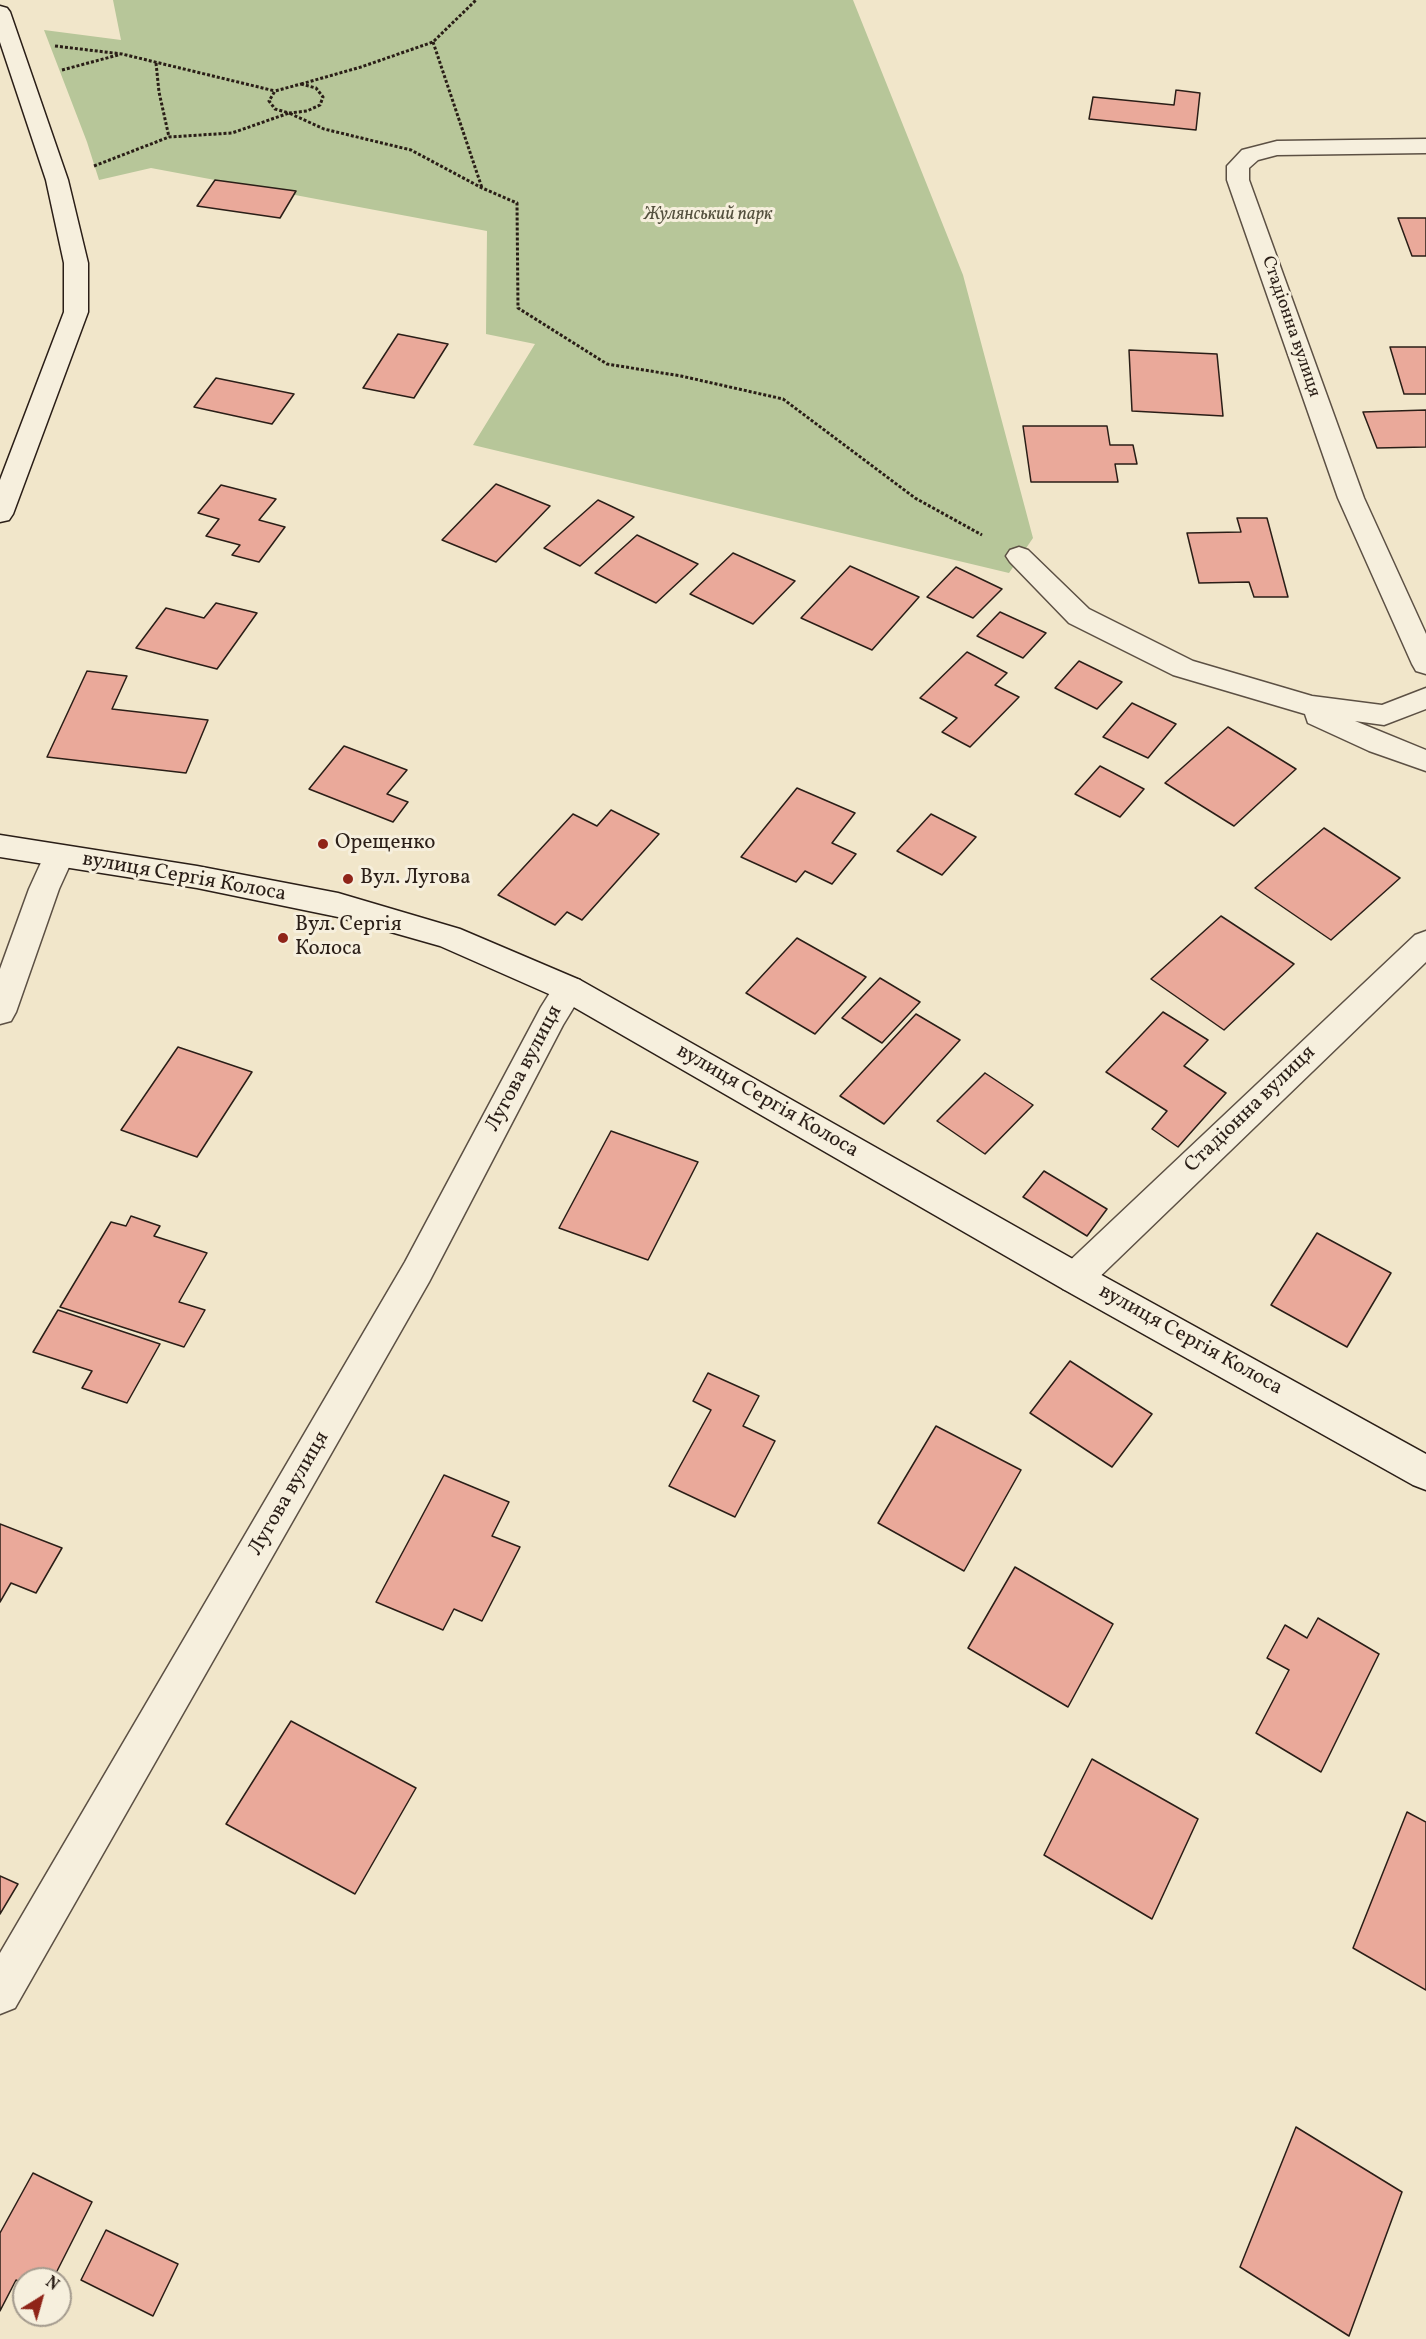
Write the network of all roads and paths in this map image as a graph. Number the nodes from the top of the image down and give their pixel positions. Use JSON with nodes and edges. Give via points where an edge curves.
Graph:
{"nodes":[{"id":1,"x":476,"y":0,"type":"edge"},
{"id":2,"x":0,"y":12,"type":"edge"},
{"id":3,"x":9,"y":40,"type":"junction"},
{"id":4,"x":433,"y":42,"type":"junction"},
{"id":5,"x":122,"y":54,"type":"junction"},
{"id":6,"x":156,"y":63,"type":"junction"},
{"id":7,"x":23,"y":81,"type":"junction"},
{"id":8,"x":301,"y":84,"type":"junction"},
{"id":9,"x":275,"y":91,"type":"junction"},
{"id":10,"x":289,"y":113,"type":"junction"},
{"id":11,"x":169,"y":137,"type":"junction"},
{"id":12,"x":1426,"y":146,"type":"edge"},
{"id":13,"x":105,"y":162,"type":"dead end"},
{"id":14,"x":482,"y":188,"type":"junction"},
{"id":15,"x":0,"y":514,"type":"edge"},
{"id":16,"x":1019,"y":556,"type":"joint"},
{"id":17,"x":1426,"y":664,"type":"edge"},
{"id":18,"x":1267,"y":693,"type":"junction"},
{"id":19,"x":1426,"y":698,"type":"edge"},
{"id":20,"x":1426,"y":762,"type":"edge"},
{"id":21,"x":0,"y":846,"type":"edge"},
{"id":22,"x":59,"y":856,"type":"junction"},
{"id":23,"x":1426,"y":943,"type":"edge"},
{"id":24,"x":568,"y":989,"type":"junction"},
{"id":25,"x":0,"y":1012,"type":"edge"},
{"id":26,"x":1075,"y":1278,"type":"junction"},
{"id":27,"x":1426,"y":1473,"type":"edge"},
{"id":28,"x":0,"y":1993,"type":"edge"}],
"edges":[{"from":1,"to":4,"type":"path"},
{"from":2,"to":3,"type":"street"},
{"from":3,"to":5,"type":"path"},
{"from":3,"to":7,"type":"street"},
{"from":4,"to":8,"type":"path"},
{"from":4,"to":14,"type":"path"},
{"from":5,"to":6,"type":"path"},
{"from":5,"to":7,"type":"path"},
{"from":6,"to":9,"type":"path"},
{"from":6,"to":11,"type":"path"},
{"from":7,"to":15,"type":"street","via":[[59,191],[76,263],[76,312]]},
{"from":8,"to":9,"type":"path"},
{"from":8,"to":10,"type":"path","via":[[316,88],[323,97],[320,105]]},
{"from":9,"to":10,"type":"path","via":[[269,101],[275,109]]},
{"from":10,"to":11,"type":"path","via":[[232,132]]},
{"from":10,"to":14,"type":"path","via":[[324,129],[411,150]]},
{"from":11,"to":13,"type":"path"},
{"from":12,"to":17,"type":"street","name":"Стадіонна вулиця","via":[[1277,148],[1250,154],[1238,166],[1238,180],[1351,498]]},
{"from":14,"to":16,"type":"path","via":[[517,202],[518,308],[607,364],[783,399],[915,498]]},
{"from":16,"to":18,"type":"street","via":[[1079,616],[1184,668]]},
{"from":18,"to":19,"type":"street","via":[[1312,706],[1384,715]]},
{"from":18,"to":20,"type":"street"},
{"from":21,"to":22,"type":"street","name":"вулиця Сергія Колоса"},
{"from":22,"to":24,"type":"street","name":"вулиця Сергія Колоса","via":[[197,877],[338,905],[449,937]]},
{"from":22,"to":25,"type":"street","name":"вулиця Сергія Колоса"},
{"from":23,"to":26,"type":"street","name":"Стадіонна вулиця"},
{"from":24,"to":26,"type":"street","name":"вулиця Сергія Колоса"},
{"from":24,"to":28,"type":"street","name":"Лугова вулиця","via":[[417,1272]]},
{"from":26,"to":27,"type":"street","name":"вулиця Сергія Колоса"}]}
